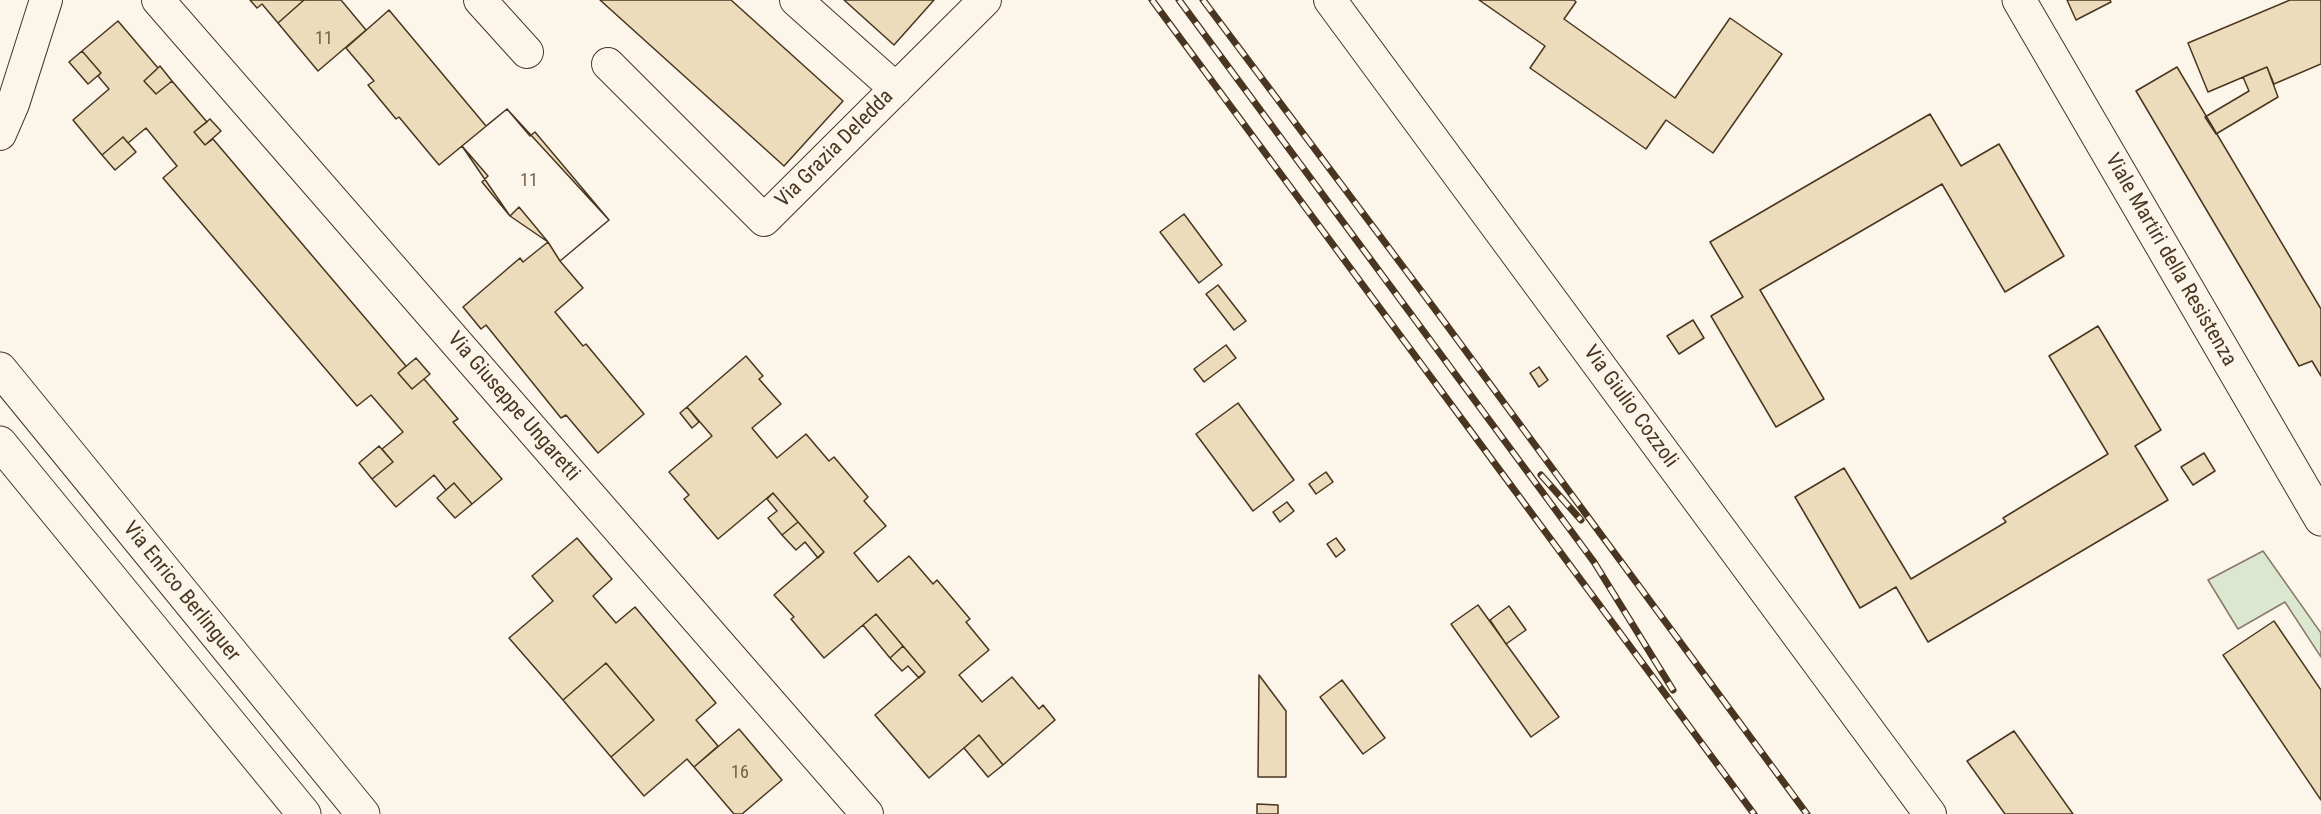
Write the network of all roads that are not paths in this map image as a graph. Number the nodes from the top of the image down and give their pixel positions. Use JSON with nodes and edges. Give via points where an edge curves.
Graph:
{"nodes":[{"id":1,"x":46,"y":0,"type":"edge"},
{"id":2,"x":159,"y":0,"type":"edge"},
{"id":3,"x":480,"y":0,"type":"edge"},
{"id":4,"x":796,"y":0,"type":"edge"},
{"id":5,"x":985,"y":0,"type":"edge"},
{"id":6,"x":1330,"y":0,"type":"edge"},
{"id":7,"x":2019,"y":0,"type":"edge"},
{"id":8,"x":527,"y":52,"type":"dead end"},
{"id":9,"x":608,"y":64,"type":"dead end"},
{"id":10,"x":896,"y":89,"type":"junction"},
{"id":11,"x":7,"y":96,"type":"edge"},
{"id":12,"x":0,"y":134,"type":"edge"},
{"id":13,"x":0,"y":369,"type":"edge"},
{"id":14,"x":0,"y":443,"type":"edge"},
{"id":15,"x":2321,"y":519,"type":"edge"},
{"id":16,"x":304,"y":814,"type":"edge"},
{"id":17,"x":363,"y":814,"type":"edge"},
{"id":18,"x":867,"y":814,"type":"edge"},
{"id":19,"x":1930,"y":814,"type":"edge"}],
"edges":[{"from":1,"to":11,"type":"street"},
{"from":2,"to":18,"type":"street","name":"Via Giuseppe Ungaretti"},
{"from":3,"to":8,"type":"street"},
{"from":4,"to":10,"type":"street"},
{"from":5,"to":10,"type":"street","name":"Via Grazia Deledda"},
{"from":6,"to":19,"type":"street","name":"Via Giulio Cozzoli"},
{"from":7,"to":15,"type":"main road","name":"Viale Martiri della Resistenza"},
{"from":9,"to":10,"type":"street","name":"Via Grazia Deledda","via":[[764,220]]},
{"from":11,"to":12,"type":"street"},
{"from":13,"to":17,"type":"main road","name":"Via Enrico Berlinguer"},
{"from":14,"to":16,"type":"main road"}]}
